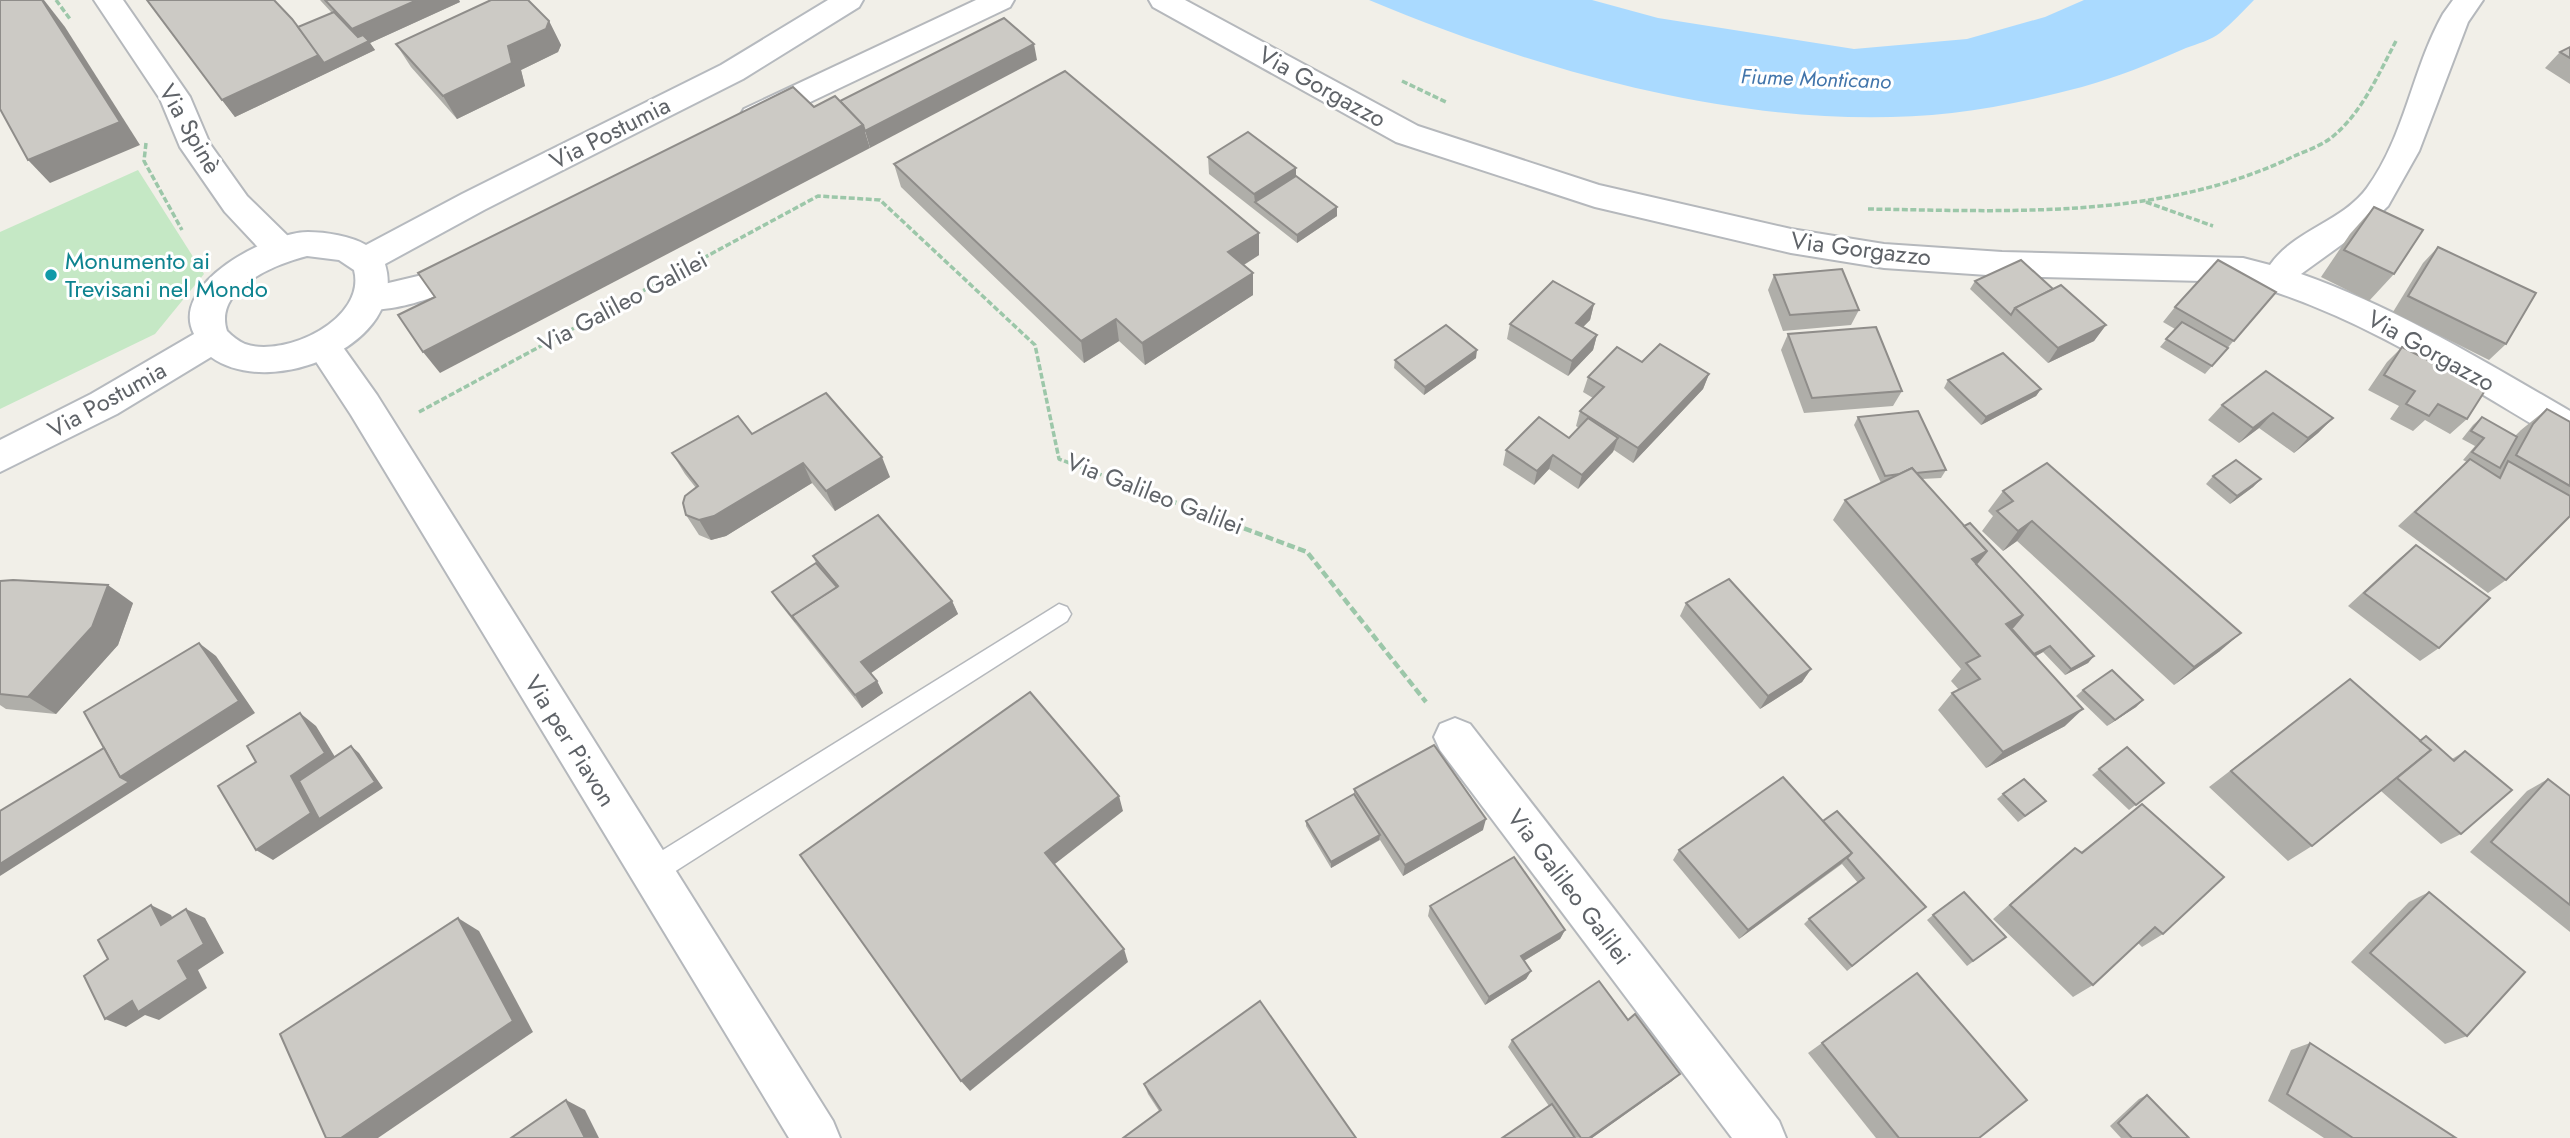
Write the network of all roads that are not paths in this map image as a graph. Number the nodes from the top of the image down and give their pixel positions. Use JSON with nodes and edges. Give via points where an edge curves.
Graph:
{"nodes":[{"id":1,"x":108,"y":0,"type":"edge"},
{"id":2,"x":849,"y":0,"type":"edge"},
{"id":3,"x":1000,"y":0,"type":"edge"},
{"id":4,"x":1163,"y":0,"type":"edge"},
{"id":5,"x":2469,"y":0,"type":"edge"},
{"id":6,"x":723,"y":132,"type":"edge"},
{"id":7,"x":500,"y":248,"type":"edge"},
{"id":8,"x":281,"y":250,"type":"junction"},
{"id":9,"x":366,"y":260,"type":"junction"},
{"id":10,"x":2279,"y":278,"type":"junction"},
{"id":11,"x":371,"y":299,"type":"junction"},
{"id":12,"x":212,"y":340,"type":"junction"},
{"id":13,"x":323,"y":345,"type":"junction"},
{"id":14,"x":2570,"y":429,"type":"edge"},
{"id":15,"x":0,"y":457,"type":"edge"},
{"id":16,"x":1059,"y":614,"type":"dead end"},
{"id":17,"x":1455,"y":737,"type":"road end"},
{"id":18,"x":650,"y":872,"type":"junction"},
{"id":19,"x":816,"y":1138,"type":"edge"},
{"id":20,"x":1762,"y":1138,"type":"edge"}],
"edges":[{"from":1,"to":8,"type":"street","name":"Via Spinè","via":[[175,97],[204,159],[236,204]]},
{"from":2,"to":9,"type":"street","name":"Via Postumia","via":[[732,72]]},
{"from":3,"to":6,"type":"street"},
{"from":4,"to":10,"type":"street","name":"Via Gorgazzo","via":[[1407,134],[1595,195],[1791,242],[1884,256],[2243,270]]},
{"from":5,"to":10,"type":"street","via":[[2451,26],[2402,153],[2375,200],[2285,266]]},
{"from":7,"to":11,"type":"street","via":[[426,287]]},
{"from":8,"to":9,"type":"street","via":[[331,244]]},
{"from":8,"to":12,"type":"street","via":[[236,273],[220,290],[208,316]]},
{"from":9,"to":11,"type":"street","via":[[373,272]]},
{"from":10,"to":14,"type":"street","name":"Via Gorgazzo","via":[[2392,326]]},
{"from":11,"to":13,"type":"street","via":[[344,332]]},
{"from":12,"to":13,"type":"street","via":[[235,356],[270,361]]},
{"from":12,"to":15,"type":"street","name":"Via Postumia","via":[[104,404]]},
{"from":13,"to":18,"type":"street","name":"Via per Piavon"},
{"from":16,"to":18,"type":"lane"},
{"from":17,"to":20,"type":"street","name":"Via Galileo Galilei"},
{"from":18,"to":19,"type":"street","name":"Via per Piavon"}]}
